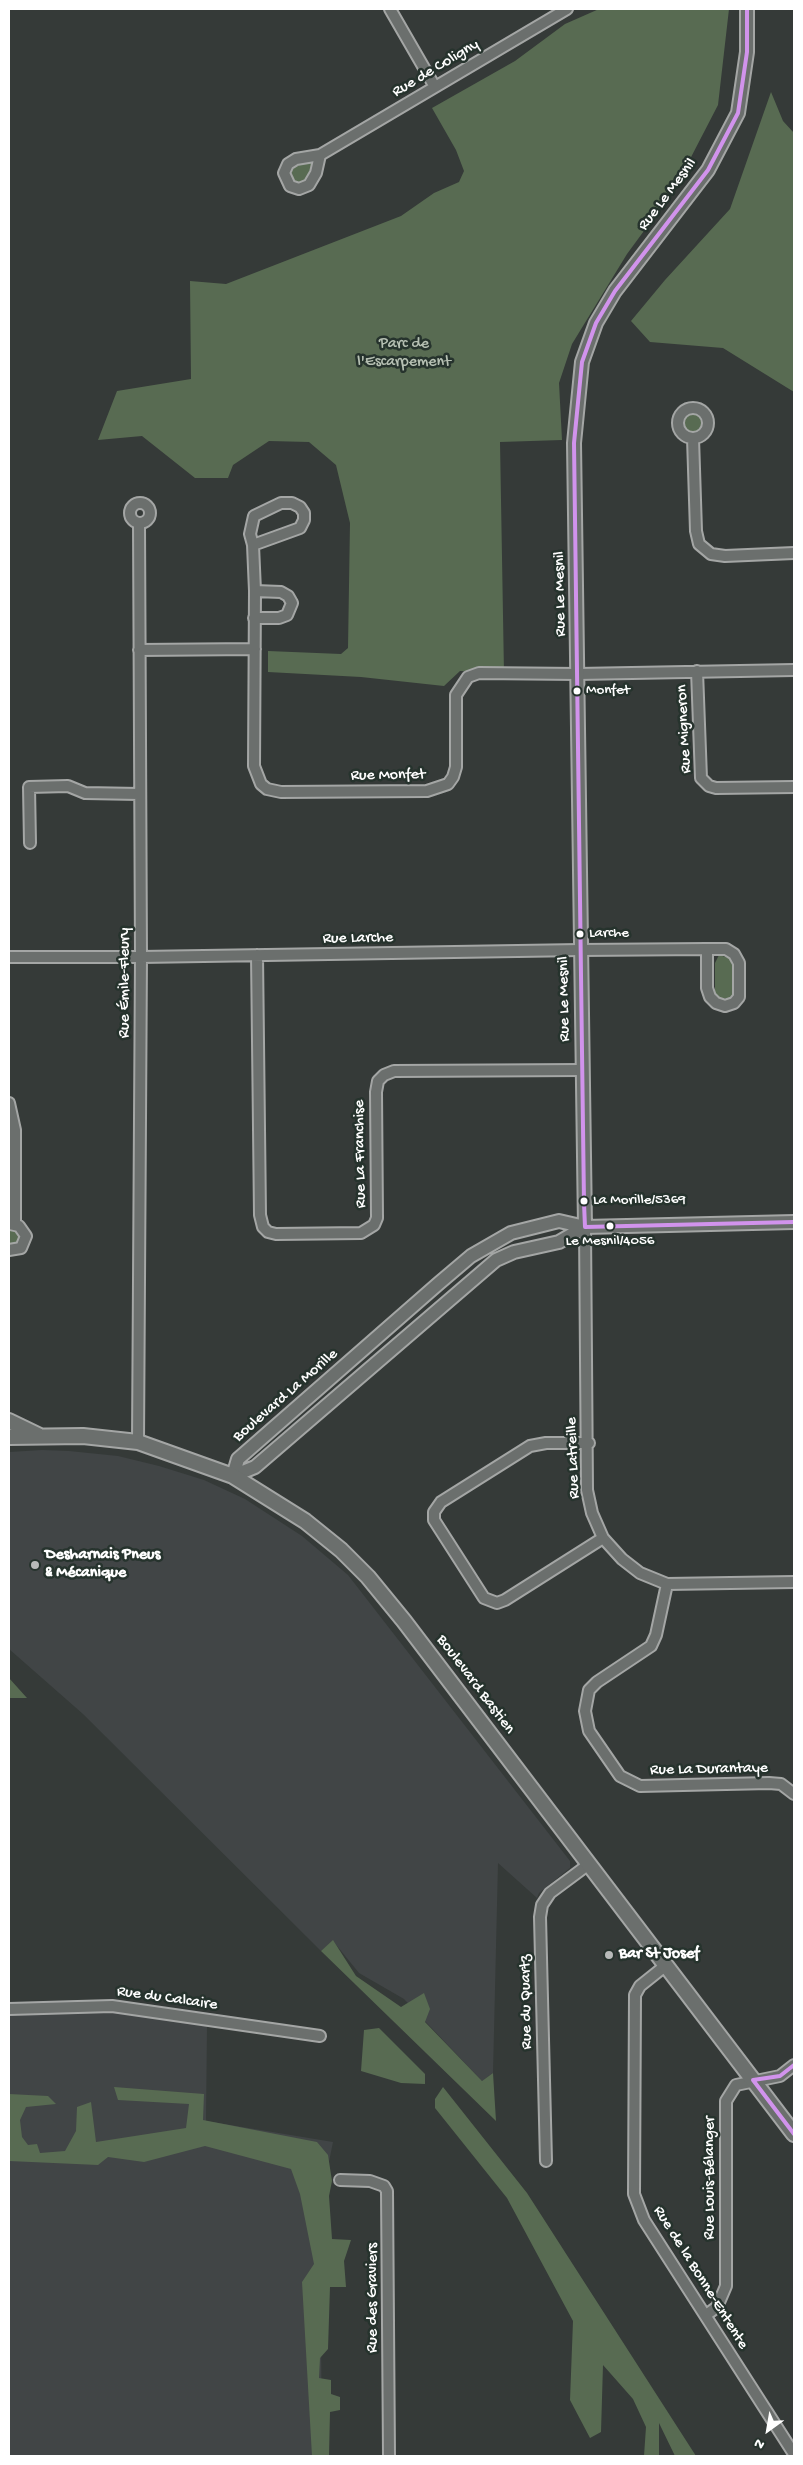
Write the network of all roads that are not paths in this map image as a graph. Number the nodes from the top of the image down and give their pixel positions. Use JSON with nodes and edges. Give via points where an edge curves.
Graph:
{"nodes":[{"id":1,"x":390,"y":9,"type":"edge"},
{"id":2,"x":567,"y":9,"type":"edge"},
{"id":3,"x":747,"y":9,"type":"edge"},
{"id":4,"x":435,"y":87,"type":"junction"},
{"id":5,"x":320,"y":155,"type":"dead end"},
{"id":6,"x":693,"y":438,"type":"dead end"},
{"id":7,"x":139,"y":523,"type":"dead end"},
{"id":8,"x":253,"y":545,"type":"junction"},
{"id":9,"x":794,"y":553,"type":"edge"},
{"id":10,"x":254,"y":591,"type":"junction"},
{"id":11,"x":254,"y":618,"type":"junction"},
{"id":12,"x":255,"y":649,"type":"junction"},
{"id":13,"x":139,"y":650,"type":"junction"},
{"id":14,"x":794,"y":670,"type":"edge"},
{"id":15,"x":697,"y":671,"type":"junction"},
{"id":16,"x":578,"y":674,"type":"junction"},
{"id":17,"x":794,"y":787,"type":"edge"},
{"id":18,"x":139,"y":794,"type":"junction"},
{"id":19,"x":30,"y":843,"type":"dead end"},
{"id":20,"x":707,"y":949,"type":"junction"},
{"id":21,"x":580,"y":950,"type":"junction"},
{"id":22,"x":257,"y":955,"type":"junction"},
{"id":23,"x":9,"y":957,"type":"edge"},
{"id":24,"x":142,"y":957,"type":"junction"},
{"id":25,"x":582,"y":1070,"type":"junction"},
{"id":26,"x":9,"y":1104,"type":"edge"},
{"id":27,"x":794,"y":1222,"type":"edge"},
{"id":28,"x":12,"y":1224,"type":"edge"},
{"id":29,"x":585,"y":1227,"type":"junction"},
{"id":30,"x":9,"y":1250,"type":"edge"},
{"id":31,"x":9,"y":1421,"type":"edge"},
{"id":32,"x":39,"y":1435,"type":"junction"},
{"id":33,"x":9,"y":1437,"type":"edge"},
{"id":34,"x":138,"y":1442,"type":"junction"},
{"id":35,"x":588,"y":1443,"type":"junction"},
{"id":36,"x":233,"y":1476,"type":"junction"},
{"id":37,"x":603,"y":1538,"type":"junction"},
{"id":38,"x":794,"y":1582,"type":"edge"},
{"id":39,"x":667,"y":1584,"type":"junction"},
{"id":40,"x":794,"y":1794,"type":"edge"},
{"id":41,"x":589,"y":1864,"type":"junction"},
{"id":42,"x":665,"y":1966,"type":"junction"},
{"id":43,"x":9,"y":2009,"type":"edge"},
{"id":44,"x":320,"y":2036,"type":"dead end"},
{"id":45,"x":794,"y":2065,"type":"edge"},
{"id":46,"x":753,"y":2080,"type":"junction"},
{"id":47,"x":794,"y":2134,"type":"edge"},
{"id":48,"x":546,"y":2161,"type":"dead end"},
{"id":49,"x":340,"y":2180,"type":"dead end"},
{"id":50,"x":706,"y":2315,"type":"junction"},
{"id":51,"x":794,"y":2454,"type":"edge"},
{"id":52,"x":389,"y":2456,"type":"edge"}],
"edges":[{"from":1,"to":4,"type":"street"},
{"from":2,"to":4,"type":"street","name":"Rue de Coligny"},
{"from":3,"to":16,"type":"street","name":"Rue Le Mesnil","via":[[747,52],[738,113],[708,170],[615,291],[600,315],[582,362],[574,443]]},
{"from":4,"to":5,"type":"street","name":"Rue de Coligny"},
{"from":6,"to":9,"type":"street","via":[[699,544],[711,554],[725,556]]},
{"from":7,"to":13,"type":"street","name":"Rue Émile-Fleury"},
{"from":8,"to":8,"type":"street","via":[[300,528],[304,520],[300,507],[281,503],[254,516],[250,534]]},
{"from":8,"to":10,"type":"street"},
{"from":10,"to":11,"type":"street"},
{"from":10,"to":11,"type":"street","via":[[281,592],[292,603],[287,615]]},
{"from":11,"to":12,"type":"street"},
{"from":12,"to":13,"type":"street"},
{"from":12,"to":16,"type":"street","name":"Rue Monfet","via":[[254,766],[261,784],[281,792],[427,791],[440,788],[454,778],[456,695],[468,677],[479,673]]},
{"from":13,"to":18,"type":"street","name":"Rue Émile-Fleury"},
{"from":14,"to":15,"type":"street","name":"Rue Monfet"},
{"from":15,"to":16,"type":"street","name":"Rue Monfet"},
{"from":15,"to":17,"type":"street","name":"Rue Migneron","via":[[701,778],[716,788]]},
{"from":16,"to":21,"type":"street","name":"Rue Le Mesnil"},
{"from":18,"to":19,"type":"street","via":[[85,793],[68,786],[29,787]]},
{"from":18,"to":24,"type":"street","name":"Rue Émile-Fleury"},
{"from":20,"to":20,"type":"street","name":"Rue Larche","via":[[710,997],[725,1006],[734,1003],[739,997],[739,963],[726,949]]},
{"from":20,"to":21,"type":"street","name":"Rue Larche"},
{"from":21,"to":22,"type":"street","name":"Rue Larche"},
{"from":21,"to":25,"type":"street","name":"Rue Le Mesnil"},
{"from":22,"to":24,"type":"street","name":"Rue Larche"},
{"from":22,"to":25,"type":"street","name":"Rue La Franchise","via":[[260,1215],[268,1232],[361,1233],[374,1225],[377,1218],[376,1092],[378,1081],[384,1075],[394,1071]]},
{"from":23,"to":24,"type":"street","name":"Rue Larche"},
{"from":24,"to":34,"type":"street","name":"Rue Émile-Fleury"},
{"from":25,"to":29,"type":"street","name":"Rue Le Mesnil"},
{"from":26,"to":28,"type":"street","via":[[16,1130]]},
{"from":27,"to":29,"type":"street","name":"Boulevard La Morille"},
{"from":28,"to":30,"type":"street","via":[[25,1232],[26,1240],[21,1248]]},
{"from":29,"to":35,"type":"street","name":"Rue Latreille"},
{"from":29,"to":36,"type":"street","name":"Boulevard La Morille","via":[[559,1242],[514,1252],[496,1260],[255,1468]]},
{"from":29,"to":36,"type":"street","name":"Boulevard La Morille","via":[[559,1221],[511,1233],[471,1256],[238,1459]]},
{"from":31,"to":32,"type":"main road"},
{"from":32,"to":33,"type":"main road","name":"Boulevard Bastien"},
{"from":32,"to":34,"type":"main road","name":"Boulevard Bastien"},
{"from":34,"to":36,"type":"main road","name":"Boulevard Bastien"},
{"from":35,"to":37,"type":"street","name":"Rue Latreille","via":[[587,1490],[592,1513]]},
{"from":35,"to":37,"type":"street","via":[[530,1446],[441,1502],[434,1512],[434,1520],[484,1598],[497,1603]]},
{"from":36,"to":41,"type":"main road","name":"Boulevard Bastien","via":[[305,1521],[368,1577]]},
{"from":37,"to":39,"type":"street","name":"Rue Latreille","via":[[640,1572]]},
{"from":38,"to":39,"type":"street","name":"Rue Latreille"},
{"from":39,"to":40,"type":"street","name":"Rue La Durantaye","via":[[651,1646],[589,1690],[585,1711],[589,1731],[620,1776],[640,1786],[769,1783],[781,1784]]},
{"from":41,"to":42,"type":"main road","name":"Boulevard Bastien"},
{"from":41,"to":48,"type":"street","name":"Rue du Quartz","via":[[550,1893],[542,1905],[540,1917]]},
{"from":42,"to":46,"type":"main road","name":"Boulevard Bastien"},
{"from":42,"to":50,"type":"street","name":"Rue de la Bonne-Entente","via":[[640,1986],[635,1995],[634,2194],[644,2220]]},
{"from":43,"to":44,"type":"street","name":"Rue du Calcaire","via":[[112,2006]]},
{"from":45,"to":46,"type":"street","name":"Rue Louis-Bélanger","via":[[780,2076]]},
{"from":46,"to":47,"type":"main road","name":"Boulevard Bastien"},
{"from":46,"to":50,"type":"street","name":"Rue Louis-Bélanger","via":[[736,2085],[726,2101],[726,2286],[717,2307]]},
{"from":49,"to":52,"type":"street","name":"Rue des Graviers","via":[[370,2180],[384,2186],[387,2191]]},
{"from":50,"to":51,"type":"street","name":"Rue de la Bonne-Entente"}]}
